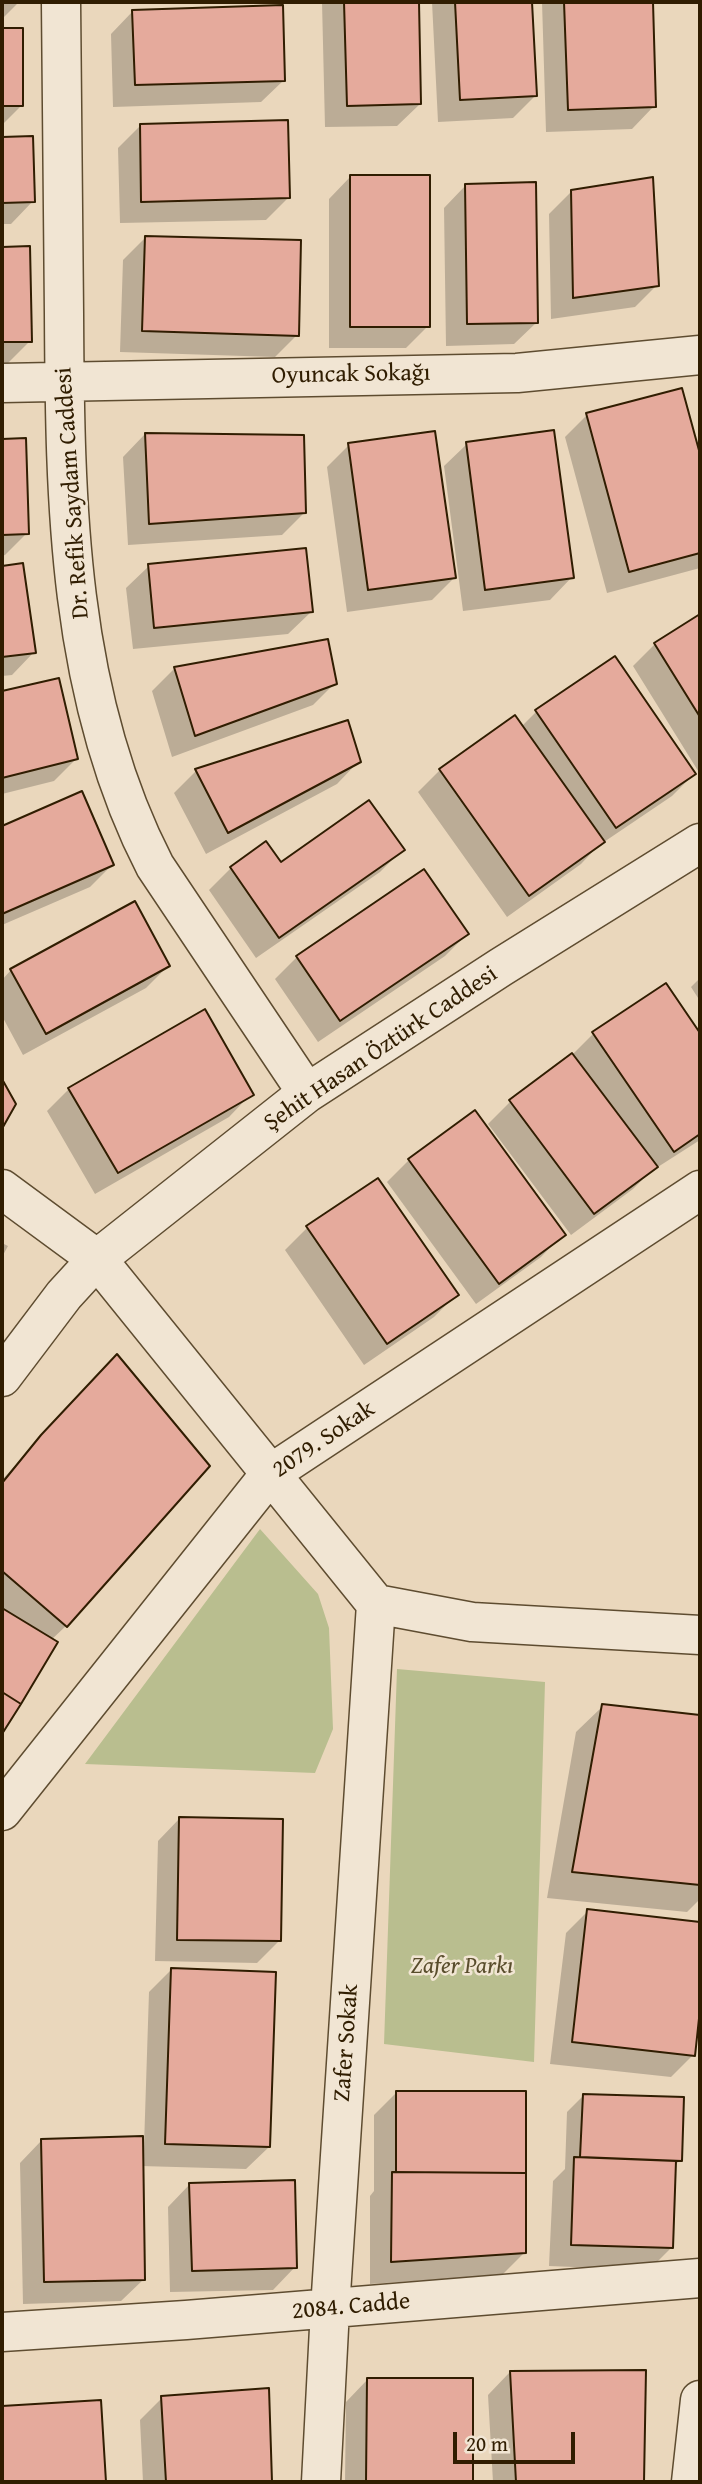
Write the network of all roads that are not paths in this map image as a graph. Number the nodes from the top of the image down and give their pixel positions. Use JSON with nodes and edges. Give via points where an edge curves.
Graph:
{"nodes":[{"id":1,"x":61,"y":2,"type":"edge"},
{"id":2,"x":700,"y":355,"type":"edge"},
{"id":3,"x":64,"y":381,"type":"junction"},
{"id":4,"x":2,"y":383,"type":"edge"},
{"id":5,"x":700,"y":843,"type":"edge"},
{"id":6,"x":307,"y":1093,"type":"junction"},
{"id":7,"x":2,"y":1189,"type":"edge"},
{"id":8,"x":700,"y":1190,"type":"edge"},
{"id":9,"x":97,"y":1259,"type":"junction"},
{"id":10,"x":2,"y":1377,"type":"edge"},
{"id":11,"x":270,"y":1474,"type":"junction"},
{"id":12,"x":376,"y":1604,"type":"junction"},
{"id":13,"x":700,"y":1635,"type":"edge"},
{"id":14,"x":2,"y":1811,"type":"edge"},
{"id":15,"x":700,"y":2278,"type":"edge"},
{"id":16,"x":330,"y":2309,"type":"junction"},
{"id":17,"x":2,"y":2332,"type":"edge"},
{"id":18,"x":700,"y":2400,"type":"edge"},
{"id":19,"x":321,"y":2482,"type":"edge"},
{"id":20,"x":691,"y":2482,"type":"edge"}],
"edges":[{"from":1,"to":3,"type":"street","name":"Dr. Refik Saydam Caddesi"},
{"from":2,"to":3,"type":"street","name":"Oyuncak Sokağı","via":[[517,373]]},
{"from":3,"to":4,"type":"street","name":"Oyuncak Sokağı"},
{"from":3,"to":6,"type":"street","name":"Dr. Refik Saydam Caddesi","via":[[78,608],[100,726],[118,784],[155,866]]},
{"from":5,"to":6,"type":"street","name":"Şehit Hasan Öztürk Caddesi"},
{"from":6,"to":9,"type":"street","name":"Şehit Hasan Öztürk Caddesi"},
{"from":7,"to":9,"type":"street"},
{"from":8,"to":11,"type":"street","name":"2079. Sokak"},
{"from":9,"to":10,"type":"street","name":"Şehit Hasan Öztürk Caddesi"},
{"from":9,"to":11,"type":"street"},
{"from":11,"to":12,"type":"street"},
{"from":11,"to":14,"type":"street","name":"2079. Sokak"},
{"from":12,"to":13,"type":"street","via":[[472,1622]]},
{"from":12,"to":16,"type":"street","name":"Zafer Sokak"},
{"from":15,"to":16,"type":"street","name":"2084. Cadde"},
{"from":16,"to":17,"type":"street","name":"2084. Cadde"},
{"from":16,"to":19,"type":"street","name":"Zafer Sokak"},
{"from":18,"to":20,"type":"street"}]}
